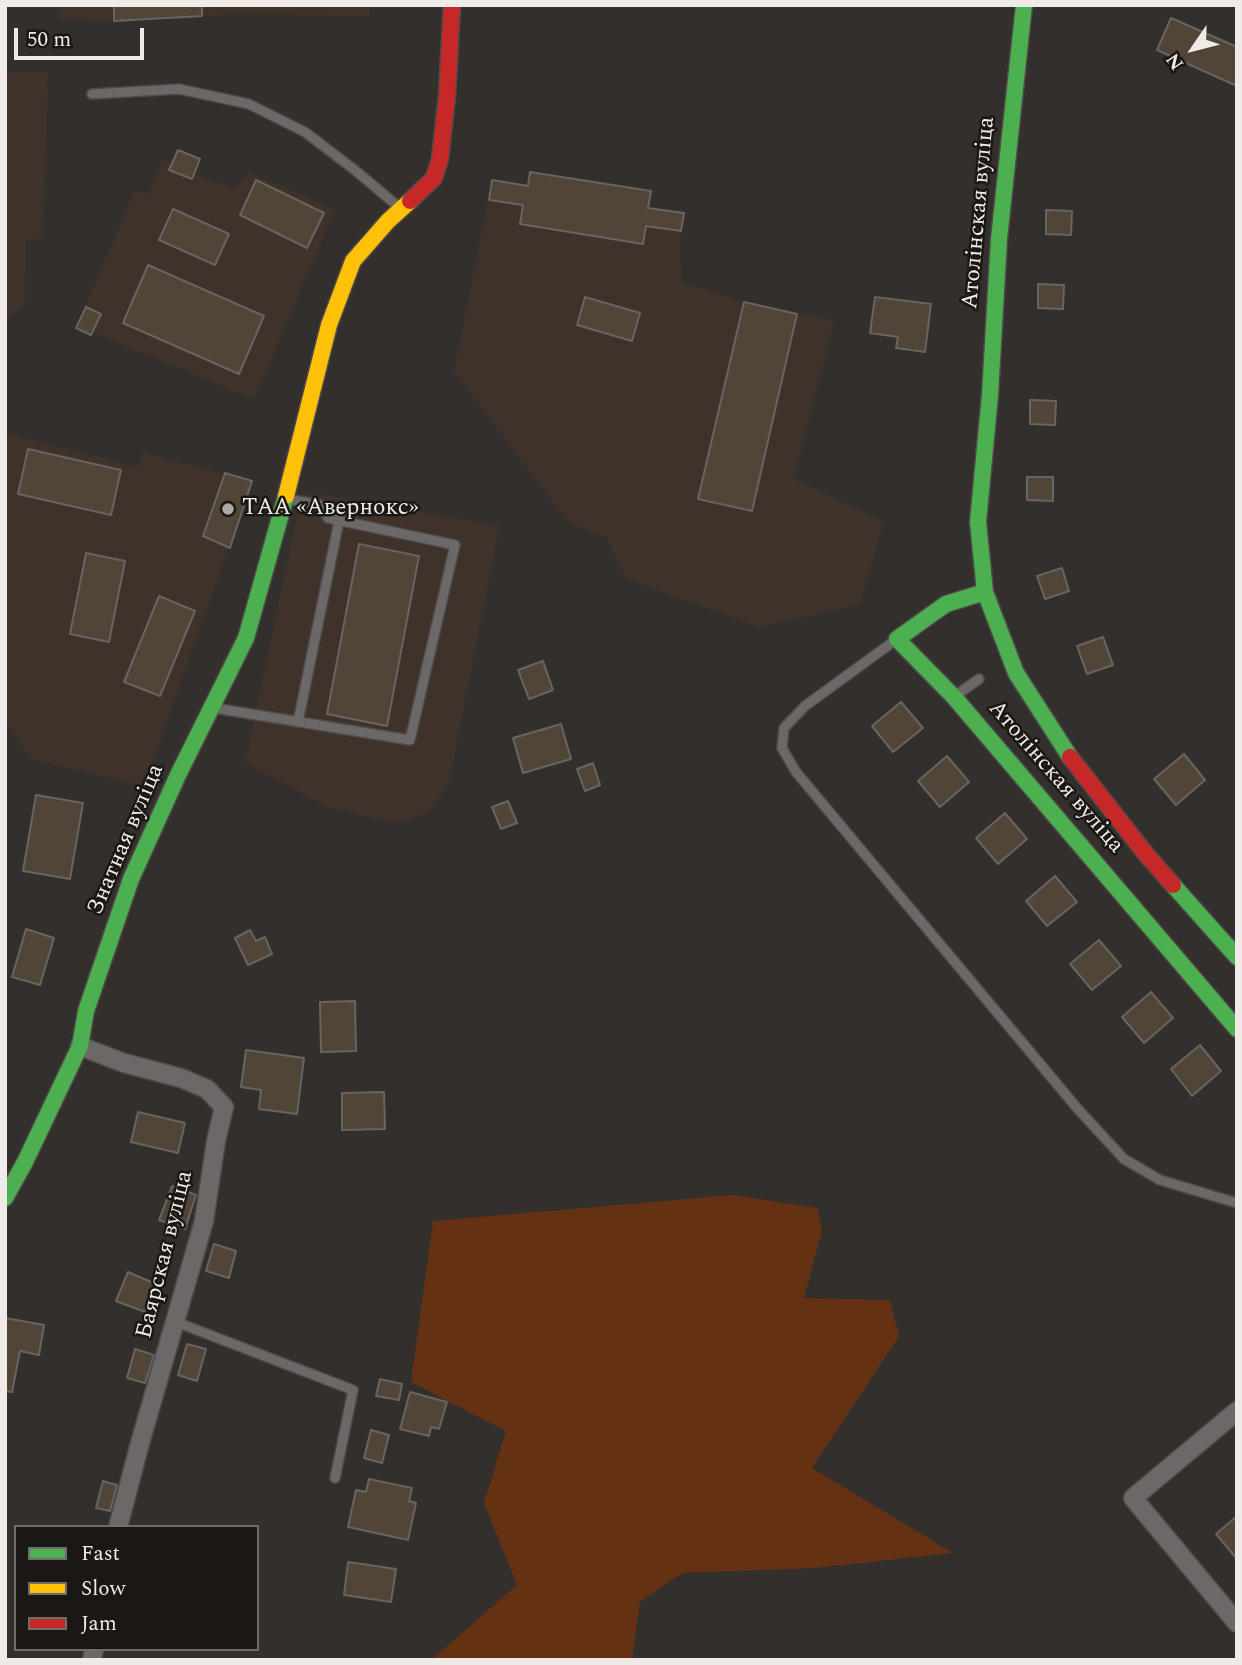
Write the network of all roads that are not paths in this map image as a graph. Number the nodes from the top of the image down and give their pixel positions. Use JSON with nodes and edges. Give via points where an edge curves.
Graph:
{"nodes":[{"id":1,"x":452,"y":5,"type":"edge"},
{"id":2,"x":1024,"y":5,"type":"edge"},
{"id":3,"x":92,"y":94,"type":"dead end"},
{"id":4,"x":401,"y":209,"type":"junction"},
{"id":5,"x":286,"y":498,"type":"junction"},
{"id":6,"x":339,"y":520,"type":"junction"},
{"id":7,"x":985,"y":592,"type":"junction"},
{"id":8,"x":897,"y":639,"type":"junction"},
{"id":9,"x":979,"y":679,"type":"dead end"},
{"id":10,"x":954,"y":697,"type":"junction"},
{"id":11,"x":213,"y":708,"type":"junction"},
{"id":12,"x":298,"y":722,"type":"junction"},
{"id":13,"x":1237,"y":957,"type":"edge"},
{"id":14,"x":1237,"y":1029,"type":"edge"},
{"id":15,"x":79,"y":1046,"type":"junction"},
{"id":16,"x":5,"y":1198,"type":"edge"},
{"id":17,"x":1237,"y":1203,"type":"edge"},
{"id":18,"x":176,"y":1322,"type":"junction"},
{"id":19,"x":1237,"y":1411,"type":"edge"},
{"id":20,"x":335,"y":1478,"type":"dead end"},
{"id":21,"x":119,"y":1525,"type":"edge"},
{"id":22,"x":1237,"y":1623,"type":"edge"}],
"edges":[{"from":1,"to":4,"type":"street","name":"Знатная вуліца","via":[[440,159],[434,178]]},
{"from":2,"to":7,"type":"street","name":"Атолінская вуліца","via":[[999,239],[978,522]]},
{"from":3,"to":4,"type":"lane","via":[[180,89],[249,104],[305,132]]},
{"from":4,"to":5,"type":"street","name":"Знатная вуліца","via":[[353,261],[343,284],[328,325]]},
{"from":5,"to":6,"type":"lane","via":[[320,505],[328,518]]},
{"from":5,"to":11,"type":"street","name":"Знатная вуліца","via":[[246,638]]},
{"from":6,"to":12,"type":"lane"},
{"from":6,"to":12,"type":"lane","via":[[455,545],[410,740]]},
{"from":7,"to":8,"type":"street","via":[[946,604]]},
{"from":7,"to":13,"type":"street","name":"Атолінская вуліца","via":[[1016,673],[1065,751],[1145,853]]},
{"from":8,"to":10,"type":"street","name":"Атолінская вуліца"},
{"from":8,"to":17,"type":"lane","via":[[805,706],[784,728],[782,748],[796,772],[1076,1108],[1124,1159],[1160,1180]]},
{"from":9,"to":10,"type":"lane"},
{"from":10,"to":14,"type":"street","name":"Атолінская вуліца"},
{"from":11,"to":12,"type":"lane"},
{"from":11,"to":15,"type":"street","name":"Знатная вуліца","via":[[131,879],[86,1011]]},
{"from":15,"to":16,"type":"street","name":"Знатная вуліца"},
{"from":15,"to":18,"type":"street","name":"Баярская вуліца","via":[[181,1077],[207,1089],[224,1107],[204,1221]]},
{"from":18,"to":20,"type":"lane","via":[[354,1390]]},
{"from":18,"to":21,"type":"street","name":"Баярская вуліца"},
{"from":19,"to":22,"type":"street","via":[[1133,1498]]}]}
